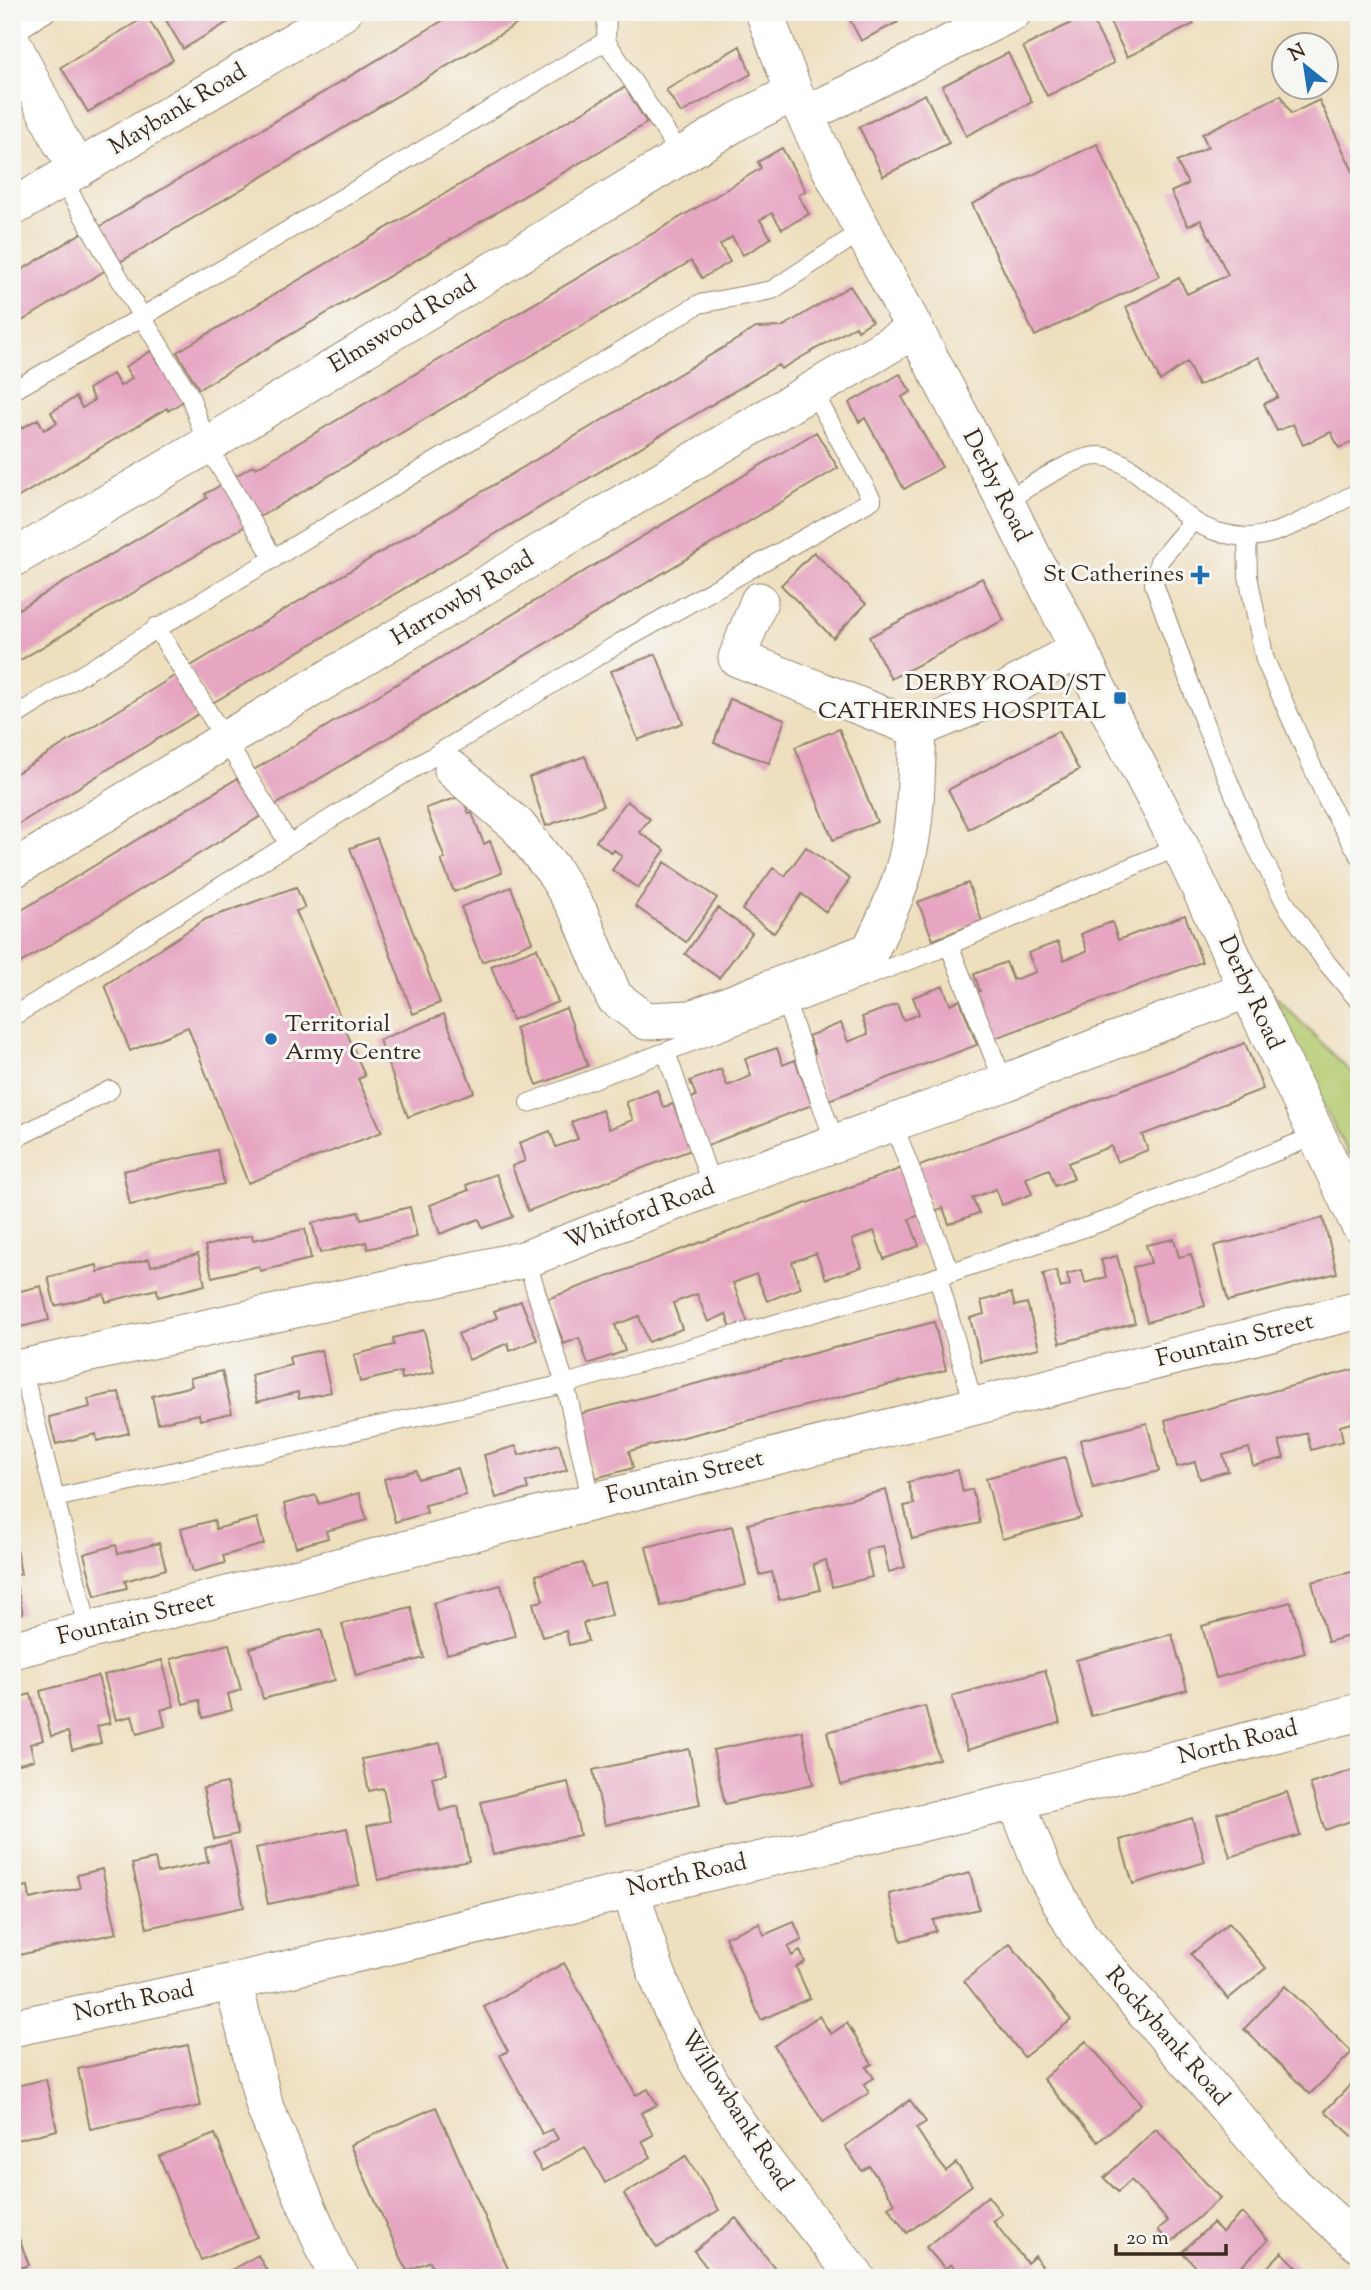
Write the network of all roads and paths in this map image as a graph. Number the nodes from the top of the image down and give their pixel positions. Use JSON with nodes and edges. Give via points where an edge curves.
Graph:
{"nodes":[{"id":1,"x":47,"y":12,"type":"edge"},
{"id":2,"x":343,"y":12,"type":"edge"},
{"id":3,"x":607,"y":12,"type":"edge"},
{"id":4,"x":764,"y":12,"type":"edge"},
{"id":5,"x":1013,"y":12,"type":"edge"},
{"id":6,"x":12,"y":34,"type":"edge"},
{"id":7,"x":606,"y":41,"type":"junction"},
{"id":8,"x":12,"y":42,"type":"edge"},
{"id":9,"x":799,"y":104,"type":"junction"},
{"id":10,"x":681,"y":155,"type":"junction"},
{"id":11,"x":71,"y":174,"type":"junction"},
{"id":12,"x":12,"y":208,"type":"edge"},
{"id":13,"x":862,"y":231,"type":"junction"},
{"id":14,"x":142,"y":317,"type":"junction"},
{"id":15,"x":914,"y":330,"type":"junction"},
{"id":16,"x":12,"y":391,"type":"edge"},
{"id":17,"x":813,"y":391,"type":"junction"},
{"id":18,"x":206,"y":445,"type":"junction"},
{"id":19,"x":1359,"y":492,"type":"edge"},
{"id":20,"x":1005,"y":501,"type":"junction"},
{"id":21,"x":1193,"y":521,"type":"junction"},
{"id":22,"x":1247,"y":537,"type":"junction"},
{"id":23,"x":12,"y":559,"type":"edge"},
{"id":24,"x":274,"y":559,"type":"junction"},
{"id":25,"x":759,"y":601,"type":"dead end"},
{"id":26,"x":156,"y":627,"type":"junction"},
{"id":27,"x":1079,"y":648,"type":"junction"},
{"id":28,"x":12,"y":718,"type":"edge"},
{"id":29,"x":918,"y":729,"type":"junction"},
{"id":30,"x":225,"y":740,"type":"junction"},
{"id":31,"x":453,"y":769,"type":"dead end"},
{"id":32,"x":289,"y":844,"type":"junction"},
{"id":33,"x":1180,"y":846,"type":"junction"},
{"id":34,"x":1359,"y":855,"type":"edge"},
{"id":35,"x":12,"y":870,"type":"edge"},
{"id":36,"x":949,"y":945,"type":"junction"},
{"id":37,"x":1248,"y":989,"type":"junction"},
{"id":38,"x":1359,"y":1001,"type":"edge"},
{"id":39,"x":787,"y":1006,"type":"junction"},
{"id":40,"x":12,"y":1017,"type":"edge"},
{"id":41,"x":666,"y":1052,"type":"junction"},
{"id":42,"x":1004,"y":1083,"type":"junction"},
{"id":43,"x":110,"y":1090,"type":"dead end"},
{"id":44,"x":529,"y":1103,"type":"dead end"},
{"id":45,"x":892,"y":1123,"type":"junction"},
{"id":46,"x":1317,"y":1135,"type":"junction"},
{"id":47,"x":12,"y":1140,"type":"edge"},
{"id":48,"x":835,"y":1143,"type":"junction"},
{"id":49,"x":712,"y":1187,"type":"junction"},
{"id":50,"x":1359,"y":1224,"type":"edge"},
{"id":51,"x":526,"y":1259,"type":"junction"},
{"id":52,"x":944,"y":1275,"type":"junction"},
{"id":53,"x":1359,"y":1310,"type":"edge"},
{"id":54,"x":17,"y":1369,"type":"edge"},
{"id":55,"x":565,"y":1384,"type":"junction"},
{"id":56,"x":974,"y":1406,"type":"junction"},
{"id":57,"x":55,"y":1498,"type":"junction"},
{"id":58,"x":593,"y":1502,"type":"junction"},
{"id":59,"x":89,"y":1631,"type":"junction"},
{"id":60,"x":12,"y":1650,"type":"edge"},
{"id":61,"x":1359,"y":1712,"type":"edge"},
{"id":62,"x":1016,"y":1801,"type":"junction"},
{"id":63,"x":631,"y":1888,"type":"junction"},
{"id":64,"x":233,"y":1982,"type":"junction"},
{"id":65,"x":12,"y":2028,"type":"edge"},
{"id":66,"x":1359,"y":2244,"type":"edge"},
{"id":67,"x":341,"y":2278,"type":"edge"},
{"id":68,"x":857,"y":2278,"type":"edge"}],
"edges":[{"from":1,"to":6,"type":"lane"},
{"from":2,"to":11,"type":"street","name":"Maybank Road"},
{"from":3,"to":7,"type":"lane"},
{"from":4,"to":9,"type":"street","name":"Derby Road"},
{"from":5,"to":9,"type":"street","name":"Elmswood Road"},
{"from":7,"to":10,"type":"lane"},
{"from":7,"to":14,"type":"lane"},
{"from":8,"to":11,"type":"street","via":[[61,142]]},
{"from":9,"to":10,"type":"street","name":"Elmswood Road","via":[[738,121]]},
{"from":9,"to":13,"type":"street","name":"Derby Road"},
{"from":10,"to":18,"type":"street","name":"Elmswood Road"},
{"from":11,"to":12,"type":"street","name":"Maybank Road"},
{"from":11,"to":14,"type":"lane"},
{"from":13,"to":15,"type":"street","name":"Derby Road"},
{"from":13,"to":24,"type":"lane","via":[[772,290],[698,304]]},
{"from":14,"to":16,"type":"lane"},
{"from":14,"to":18,"type":"lane","via":[[190,396]]},
{"from":15,"to":17,"type":"street","name":"Harrowby Road"},
{"from":15,"to":20,"type":"street","name":"Derby Road"},
{"from":17,"to":30,"type":"street","name":"Harrowby Road"},
{"from":17,"to":32,"type":"lane","via":[[872,499],[621,642]]},
{"from":18,"to":23,"type":"street","name":"Elmswood Road"},
{"from":18,"to":24,"type":"lane"},
{"from":19,"to":22,"type":"lane","via":[[1276,531]]},
{"from":20,"to":21,"type":"lane","via":[[1073,462],[1099,456],[1122,462]]},
{"from":20,"to":27,"type":"street","name":"Derby Road"},
{"from":21,"to":22,"type":"lane","via":[[1220,533]]},
{"from":21,"to":38,"type":"lane","via":[[1159,561],[1154,584],[1205,725],[1255,844],[1287,906]]},
{"from":22,"to":34,"type":"lane","via":[[1248,576],[1265,660],[1328,802]]},
{"from":24,"to":26,"type":"lane"},
{"from":25,"to":29,"type":"street","via":[[737,659]]},
{"from":26,"to":28,"type":"lane"},
{"from":26,"to":30,"type":"lane"},
{"from":27,"to":29,"type":"street","via":[[993,698]]},
{"from":27,"to":33,"type":"street","name":"Derby Road"},
{"from":29,"to":31,"type":"street","via":[[909,849],[895,897],[870,951],[691,1019],[646,1021],[614,998],[579,912],[553,870],[517,825]]},
{"from":30,"to":32,"type":"lane"},
{"from":30,"to":35,"type":"street","name":"Harrowby Road"},
{"from":32,"to":40,"type":"lane"},
{"from":33,"to":36,"type":"lane"},
{"from":33,"to":37,"type":"street","name":"Derby Road"},
{"from":36,"to":39,"type":"lane"},
{"from":36,"to":42,"type":"lane"},
{"from":37,"to":42,"type":"street","name":"Whitford Road"},
{"from":37,"to":46,"type":"street","name":"Derby Road"},
{"from":39,"to":41,"type":"lane"},
{"from":39,"to":48,"type":"lane"},
{"from":41,"to":44,"type":"lane"},
{"from":41,"to":49,"type":"lane"},
{"from":42,"to":45,"type":"street","name":"Whitford Road"},
{"from":43,"to":47,"type":"lane"},
{"from":45,"to":48,"type":"street","name":"Whitford Road"},
{"from":45,"to":52,"type":"lane"},
{"from":46,"to":50,"type":"street","name":"Derby Road"},
{"from":46,"to":52,"type":"lane","via":[[1112,1218]]},
{"from":48,"to":49,"type":"street","name":"Whitford Road"},
{"from":49,"to":51,"type":"street","name":"Whitford Road"},
{"from":51,"to":54,"type":"street","name":"Whitford Road"},
{"from":51,"to":55,"type":"lane"},
{"from":52,"to":55,"type":"lane"},
{"from":52,"to":56,"type":"lane"},
{"from":53,"to":56,"type":"street","name":"Fountain Street"},
{"from":54,"to":57,"type":"lane"},
{"from":55,"to":57,"type":"lane"},
{"from":55,"to":58,"type":"lane"},
{"from":56,"to":58,"type":"street","name":"Fountain Street"},
{"from":57,"to":59,"type":"lane"},
{"from":58,"to":59,"type":"street","name":"Fountain Street"},
{"from":59,"to":60,"type":"street","name":"Fountain Street"},
{"from":61,"to":62,"type":"street","name":"North Road"},
{"from":62,"to":63,"type":"street","name":"North Road"},
{"from":62,"to":66,"type":"street","name":"Rockybank Road","via":[[1043,1870],[1079,1935],[1295,2186]]},
{"from":63,"to":64,"type":"street","name":"North Road"},
{"from":63,"to":68,"type":"street","name":"Willowbank Road","via":[[640,1927],[685,2038],[759,2151]]},
{"from":64,"to":65,"type":"street","name":"North Road"},
{"from":64,"to":67,"type":"street","via":[[265,2108]]}]}
